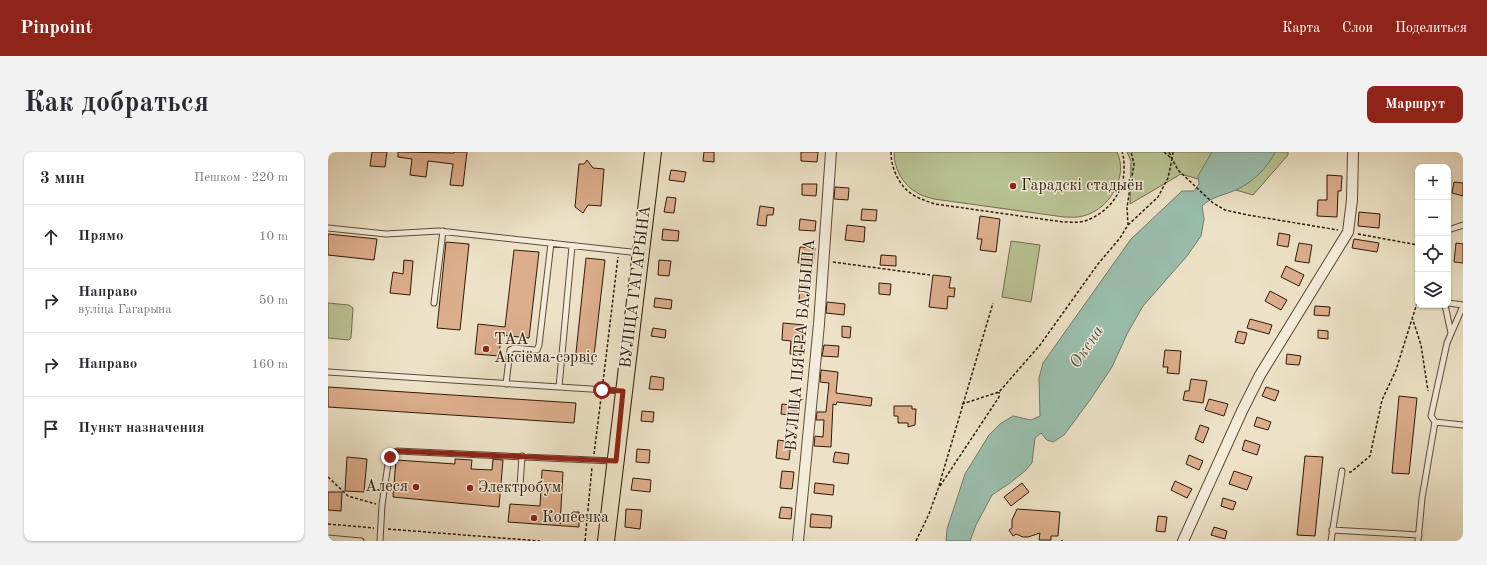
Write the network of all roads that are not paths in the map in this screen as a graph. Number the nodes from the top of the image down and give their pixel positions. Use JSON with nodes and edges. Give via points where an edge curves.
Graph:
{"nodes":[{"id":1,"x":653,"y":152,"type":"edge"},
{"id":2,"x":831,"y":152,"type":"edge"},
{"id":3,"x":1353,"y":152,"type":"edge"},
{"id":4,"x":1463,"y":225,"type":"edge"},
{"id":5,"x":328,"y":228,"type":"edge"},
{"id":6,"x":1451,"y":229,"type":"edge"},
{"id":7,"x":443,"y":231,"type":"junction"},
{"id":8,"x":551,"y":243,"type":"junction"},
{"id":9,"x":572,"y":246,"type":"junction"},
{"id":10,"x":641,"y":253,"type":"junction"},
{"id":11,"x":434,"y":303,"type":"dead end"},
{"id":12,"x":1451,"y":304,"type":"edge"},
{"id":13,"x":1463,"y":306,"type":"edge"},
{"id":14,"x":1446,"y":308,"type":"edge"},
{"id":15,"x":1452,"y":334,"type":"junction"},
{"id":16,"x":328,"y":372,"type":"edge"},
{"id":17,"x":506,"y":384,"type":"junction"},
{"id":18,"x":559,"y":387,"type":"junction"},
{"id":19,"x":623,"y":391,"type":"junction"},
{"id":20,"x":1435,"y":422,"type":"junction"},
{"id":21,"x":1463,"y":424,"type":"edge"},
{"id":22,"x":522,"y":456,"type":"junction"},
{"id":23,"x":616,"y":461,"type":"junction"},
{"id":24,"x":1342,"y":471,"type":"road end"},
{"id":25,"x":520,"y":486,"type":"dead end"},
{"id":26,"x":1332,"y":530,"type":"junction"},
{"id":27,"x":1419,"y":535,"type":"junction"},
{"id":28,"x":328,"y":538,"type":"edge"},
{"id":29,"x":361,"y":541,"type":"edge"},
{"id":30,"x":380,"y":541,"type":"edge"},
{"id":31,"x":606,"y":541,"type":"edge"},
{"id":32,"x":798,"y":541,"type":"edge"},
{"id":33,"x":1184,"y":541,"type":"edge"},
{"id":34,"x":1331,"y":541,"type":"edge"},
{"id":35,"x":1418,"y":541,"type":"edge"}],
"edges":[{"from":1,"to":10,"type":"main road","name":"ВУЛІЦА ГАГАРЫНА"},
{"from":2,"to":32,"type":"street","name":"ВУЛІЦА ПЯТРА БАЛЫША","via":[[819,324]]},
{"from":3,"to":33,"type":"street","via":[[1348,232],[1260,375]]},
{"from":4,"to":6,"type":"lane"},
{"from":5,"to":7,"type":"lane","via":[[386,234]]},
{"from":7,"to":8,"type":"lane"},
{"from":7,"to":11,"type":"lane"},
{"from":8,"to":9,"type":"lane"},
{"from":8,"to":17,"type":"lane","via":[[539,346],[537,350],[510,350]]},
{"from":9,"to":10,"type":"lane"},
{"from":9,"to":18,"type":"lane"},
{"from":10,"to":19,"type":"main road","name":"ВУЛІЦА ГАГАРЫНА"},
{"from":12,"to":13,"type":"lane"},
{"from":13,"to":15,"type":"lane"},
{"from":14,"to":15,"type":"lane"},
{"from":15,"to":20,"type":"lane","via":[[1447,343],[1431,416]]},
{"from":16,"to":17,"type":"lane"},
{"from":17,"to":18,"type":"lane"},
{"from":18,"to":19,"type":"lane"},
{"from":19,"to":23,"type":"main road","name":"ВУЛІЦА ГАГАРЫНА"},
{"from":20,"to":21,"type":"lane"},
{"from":20,"to":27,"type":"lane","via":[[1422,498]]},
{"from":22,"to":23,"type":"lane"},
{"from":22,"to":25,"type":"lane"},
{"from":22,"to":30,"type":"lane","via":[[397,451],[392,453],[382,505]]},
{"from":23,"to":31,"type":"main road","name":"ВУЛІЦА ГАГАРЫНА"},
{"from":24,"to":26,"type":"lane"},
{"from":26,"to":27,"type":"lane"},
{"from":26,"to":34,"type":"lane"},
{"from":27,"to":35,"type":"lane"},
{"from":28,"to":29,"type":"lane"}]}
